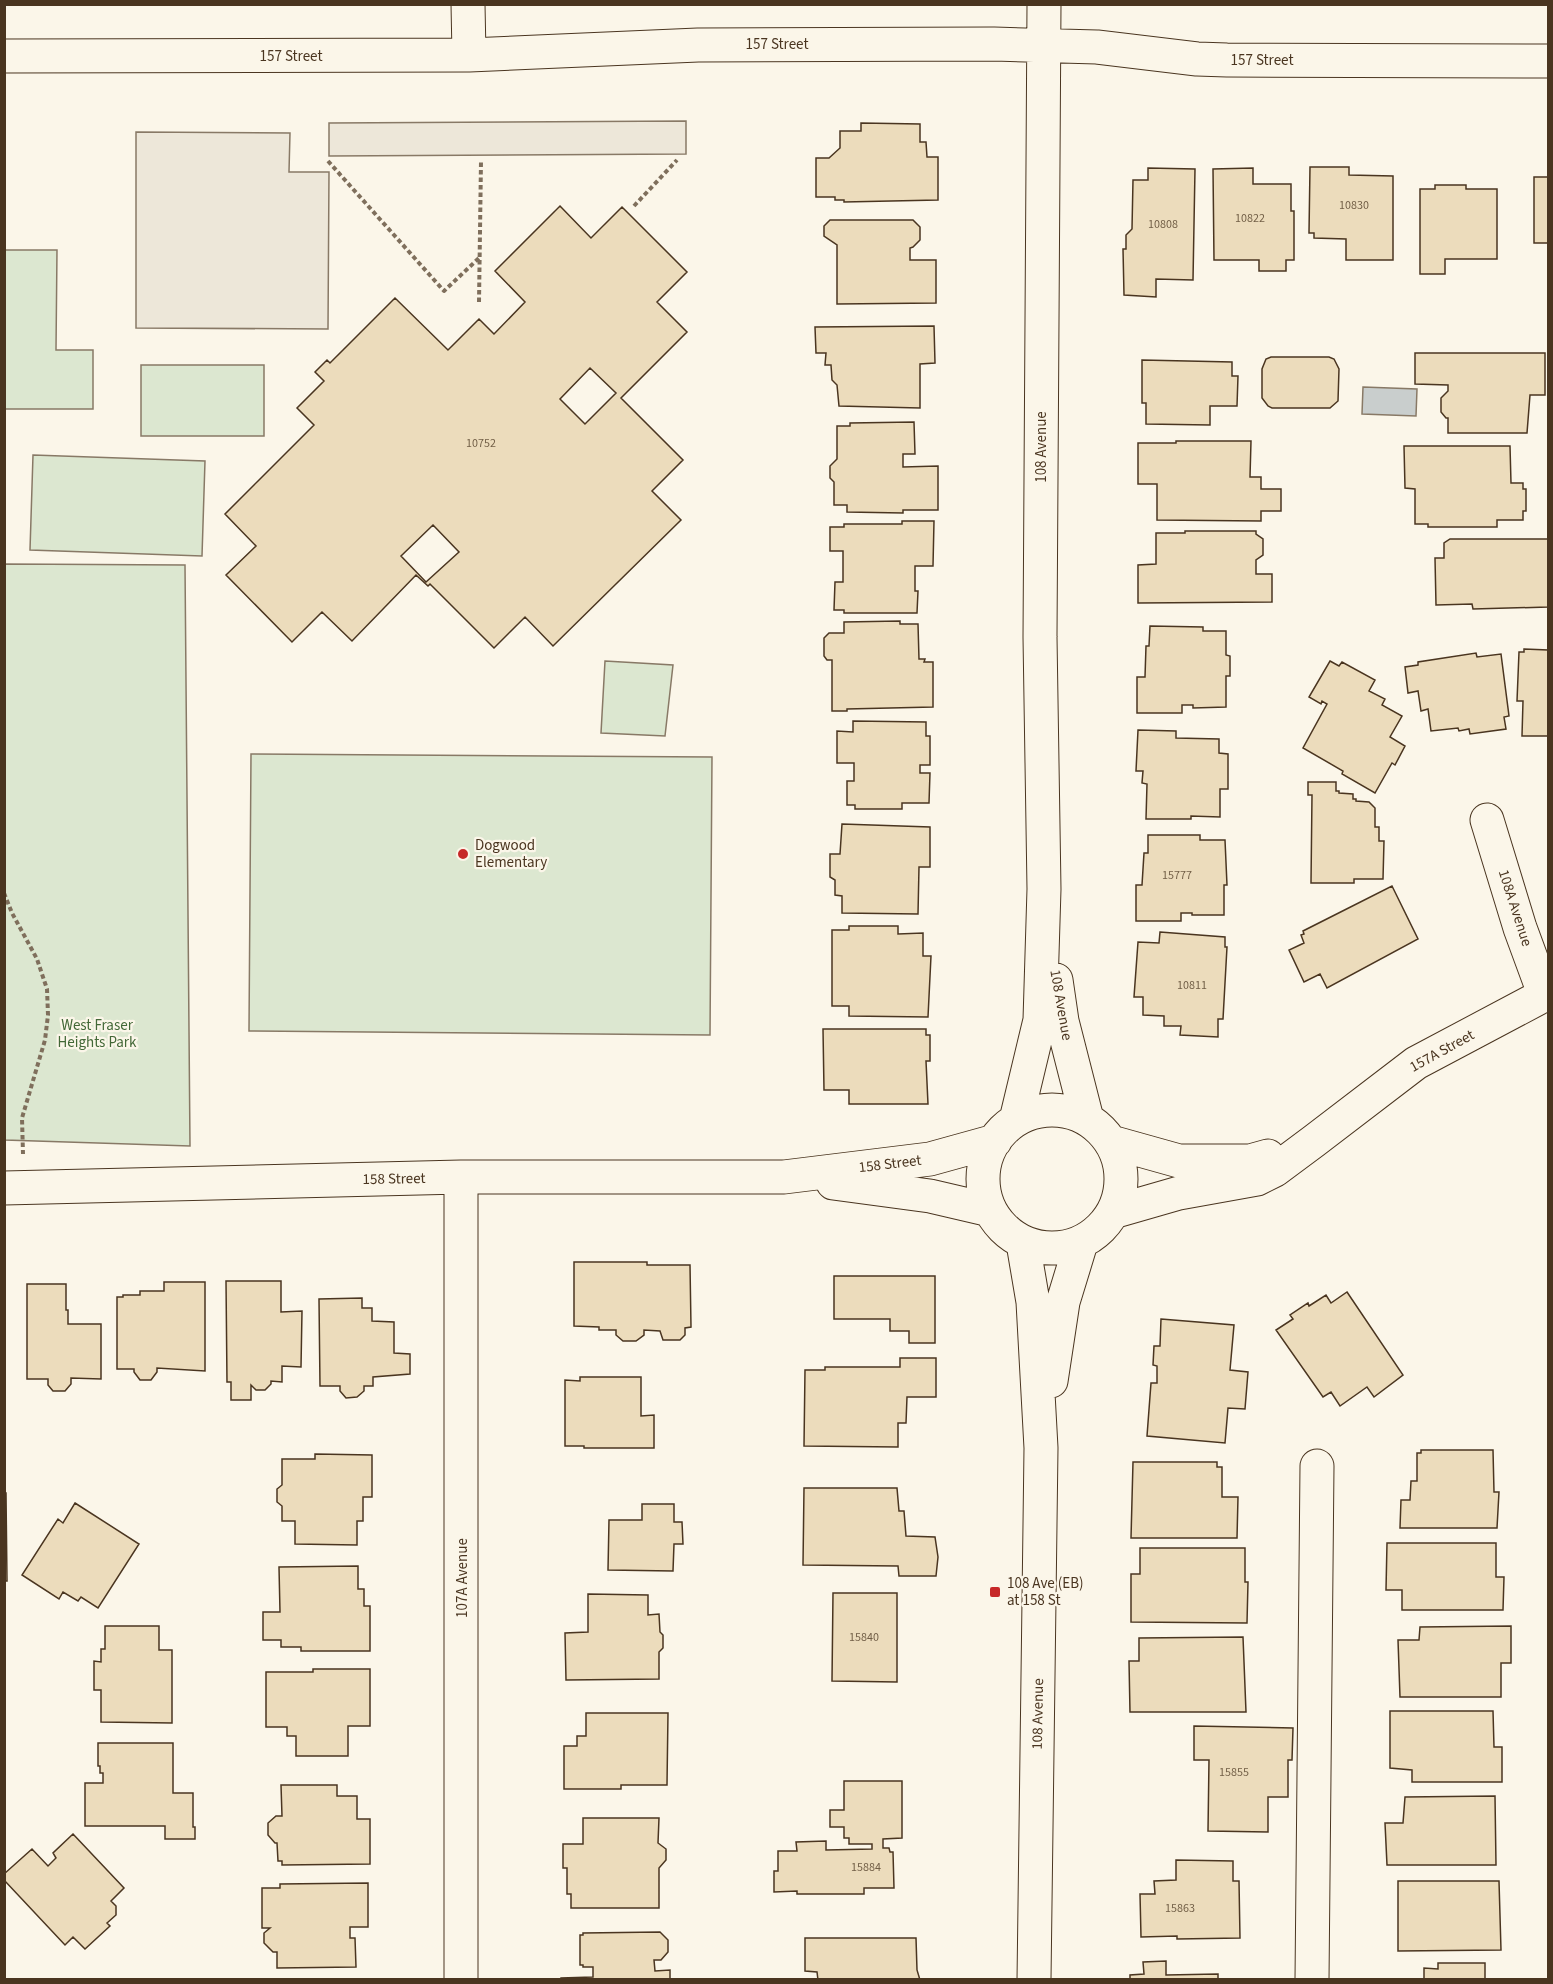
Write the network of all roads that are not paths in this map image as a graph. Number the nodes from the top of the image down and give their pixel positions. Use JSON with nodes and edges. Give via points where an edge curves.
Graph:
{"nodes":[{"id":1,"x":468,"y":4,"type":"edge"},
{"id":2,"x":1044,"y":4,"type":"edge"},
{"id":3,"x":1044,"y":45,"type":"junction"},
{"id":4,"x":4,"y":56,"type":"edge"},
{"id":5,"x":469,"y":56,"type":"junction"},
{"id":6,"x":1548,"y":61,"type":"edge"},
{"id":7,"x":1487,"y":820,"type":"dead end"},
{"id":8,"x":1044,"y":889,"type":"junction"},
{"id":9,"x":1547,"y":994,"type":"edge"},
{"id":10,"x":1087,"y":1119,"type":"junction"},
{"id":11,"x":1006,"y":1130,"type":"junction"},
{"id":12,"x":1111,"y":1142,"type":"junction"},
{"id":13,"x":1314,"y":1142,"type":"junction"},
{"id":14,"x":461,"y":1177,"type":"junction"},
{"id":15,"x":784,"y":1177,"type":"junction"},
{"id":16,"x":14,"y":1188,"type":"edge"},
{"id":17,"x":990,"y":1210,"type":"junction"},
{"id":18,"x":1113,"y":1212,"type":"junction"},
{"id":19,"x":1023,"y":1243,"type":"junction"},
{"id":20,"x":1082,"y":1243,"type":"junction"},
{"id":21,"x":1041,"y":1448,"type":"junction"},
{"id":22,"x":1317,"y":1466,"type":"dead end"},
{"id":23,"x":461,"y":1980,"type":"edge"},
{"id":24,"x":1034,"y":1980,"type":"edge"},
{"id":25,"x":1312,"y":1980,"type":"edge"}],
"edges":[{"from":1,"to":5,"type":"street"},
{"from":2,"to":3,"type":"street","name":"108 Avenue"},
{"from":3,"to":5,"type":"street","name":"157 Street","via":[[698,45]]},
{"from":3,"to":6,"type":"street","name":"157 Street","via":[[1227,60]]},
{"from":3,"to":8,"type":"street","name":"108 Avenue","via":[[1040,625]]},
{"from":4,"to":5,"type":"street","name":"157 Street"},
{"from":7,"to":9,"type":"street","name":"108A Avenue","via":[[1520,928]]},
{"from":8,"to":10,"type":"street","name":"108 Avenue","via":[[1062,1021]]},
{"from":8,"to":11,"type":"street","name":"108 Avenue","via":[[1040,1020]]},
{"from":9,"to":13,"type":"street","name":"157A Street","via":[[1416,1063]]},
{"from":10,"to":11,"type":"street","via":[[1052,1110],[1033,1113]]},
{"from":10,"to":12,"type":"street"},
{"from":11,"to":15,"type":"street","name":"158 Street","via":[[930,1160]]},
{"from":11,"to":17,"type":"street","via":[[987,1157],[983,1175]]},
{"from":12,"to":13,"type":"street","name":"157A Street","via":[[1179,1161],[1230,1162],[1250,1161]]},
{"from":12,"to":18,"type":"street","via":[[1122,1177]]},
{"from":13,"to":18,"type":"street","name":"157A Street","via":[[1257,1179],[1179,1193]]},
{"from":14,"to":15,"type":"street","name":"158 Street"},
{"from":14,"to":16,"type":"street","name":"158 Street"},
{"from":14,"to":23,"type":"street","name":"107A Avenue"},
{"from":15,"to":17,"type":"street","name":"158 Street","via":[[930,1196]]},
{"from":17,"to":19,"type":"street","via":[[1004,1229]]},
{"from":18,"to":20,"type":"street","via":[[1100,1230]]},
{"from":19,"to":20,"type":"street","via":[[1042,1248]]},
{"from":19,"to":21,"type":"street","name":"108 Avenue","via":[[1033,1302]]},
{"from":20,"to":21,"type":"street","name":"108 Avenue","via":[[1063,1302]]},
{"from":21,"to":24,"type":"street","name":"108 Avenue"},
{"from":22,"to":25,"type":"street"}]}
